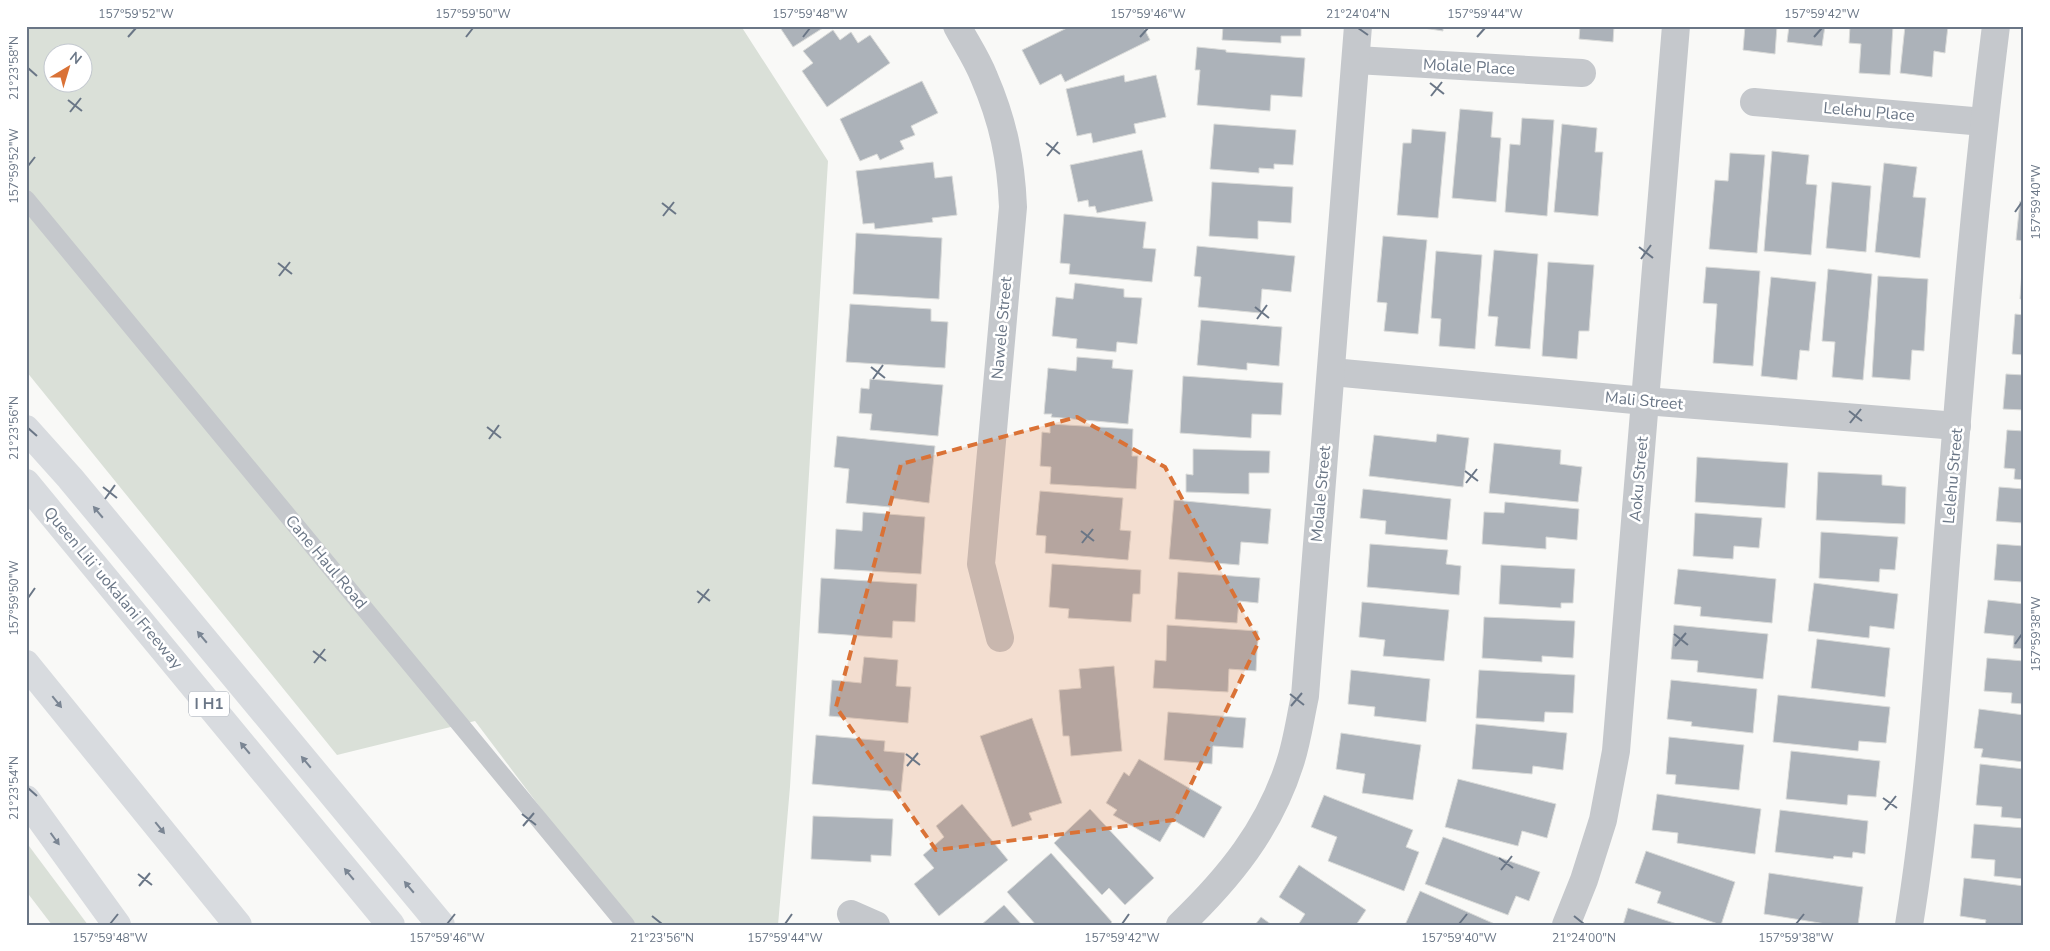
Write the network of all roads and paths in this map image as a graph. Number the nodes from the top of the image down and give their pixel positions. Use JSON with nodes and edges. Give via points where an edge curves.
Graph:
{"nodes":[{"id":1,"x":957,"y":26,"type":"edge"},
{"id":2,"x":1358,"y":26,"type":"edge"},
{"id":3,"x":1676,"y":26,"type":"edge"},
{"id":4,"x":1996,"y":26,"type":"edge"},
{"id":5,"x":1356,"y":60,"type":"junction"},
{"id":6,"x":1582,"y":73,"type":"dead end"},
{"id":7,"x":1754,"y":102,"type":"dead end"},
{"id":8,"x":1984,"y":122,"type":"junction"},
{"id":9,"x":26,"y":199,"type":"edge"},
{"id":10,"x":1332,"y":372,"type":"junction"},
{"id":11,"x":1645,"y":401,"type":"junction"},
{"id":12,"x":1957,"y":426,"type":"junction"},
{"id":13,"x":26,"y":429,"type":"edge"},
{"id":14,"x":26,"y":483,"type":"edge"},
{"id":15,"x":1000,"y":638,"type":"dead end"},
{"id":16,"x":26,"y":664,"type":"edge"},
{"id":17,"x":26,"y":799,"type":"edge"},
{"id":18,"x":851,"y":914,"type":"dead end"},
{"id":19,"x":117,"y":925,"type":"edge"},
{"id":20,"x":238,"y":925,"type":"edge"},
{"id":21,"x":391,"y":925,"type":"edge"},
{"id":22,"x":441,"y":925,"type":"edge"},
{"id":23,"x":626,"y":925,"type":"edge"},
{"id":24,"x":876,"y":925,"type":"edge"},
{"id":25,"x":1180,"y":925,"type":"edge"},
{"id":26,"x":1566,"y":925,"type":"edge"},
{"id":27,"x":1909,"y":925,"type":"edge"}],
"edges":[{"from":1,"to":15,"type":"street","name":"Nawele Street","via":[[984,75],[1001,122],[1011,170],[1012,206],[981,564]]},
{"from":2,"to":5,"type":"street","name":"Molale Street"},
{"from":3,"to":11,"type":"street","name":"Aoku Street"},
{"from":4,"to":8,"type":"street","name":"Lelehu Street"},
{"from":5,"to":6,"type":"street","name":"Molale Place"},
{"from":5,"to":10,"type":"street","name":"Molale Street"},
{"from":7,"to":8,"type":"street","name":"Lelehu Place"},
{"from":8,"to":12,"type":"street","name":"Lelehu Street"},
{"from":9,"to":23,"type":"lane","name":"Cane Haul Road"},
{"from":10,"to":11,"type":"street","name":"Mali Street"},
{"from":10,"to":25,"type":"street","name":"Molale Street","via":[[1305,696],[1290,762],[1274,807],[1252,843],[1211,895]]},
{"from":11,"to":12,"type":"street","name":"Mali Street"},
{"from":11,"to":26,"type":"street","name":"Aoku Street","via":[[1616,751],[1603,820]]},
{"from":12,"to":27,"type":"street","name":"Lelehu Street","via":[[1926,806]]},
{"from":22,"to":13,"type":"highway","one_way":true},
{"from":21,"to":14,"type":"highway","name":"Queen Liliʻuokalani Freeway","number":"I H1","one_way":true},
{"from":16,"to":20,"type":"highway","one_way":true},
{"from":17,"to":19,"type":"highway","one_way":true},
{"from":18,"to":24,"type":"street"}]}
